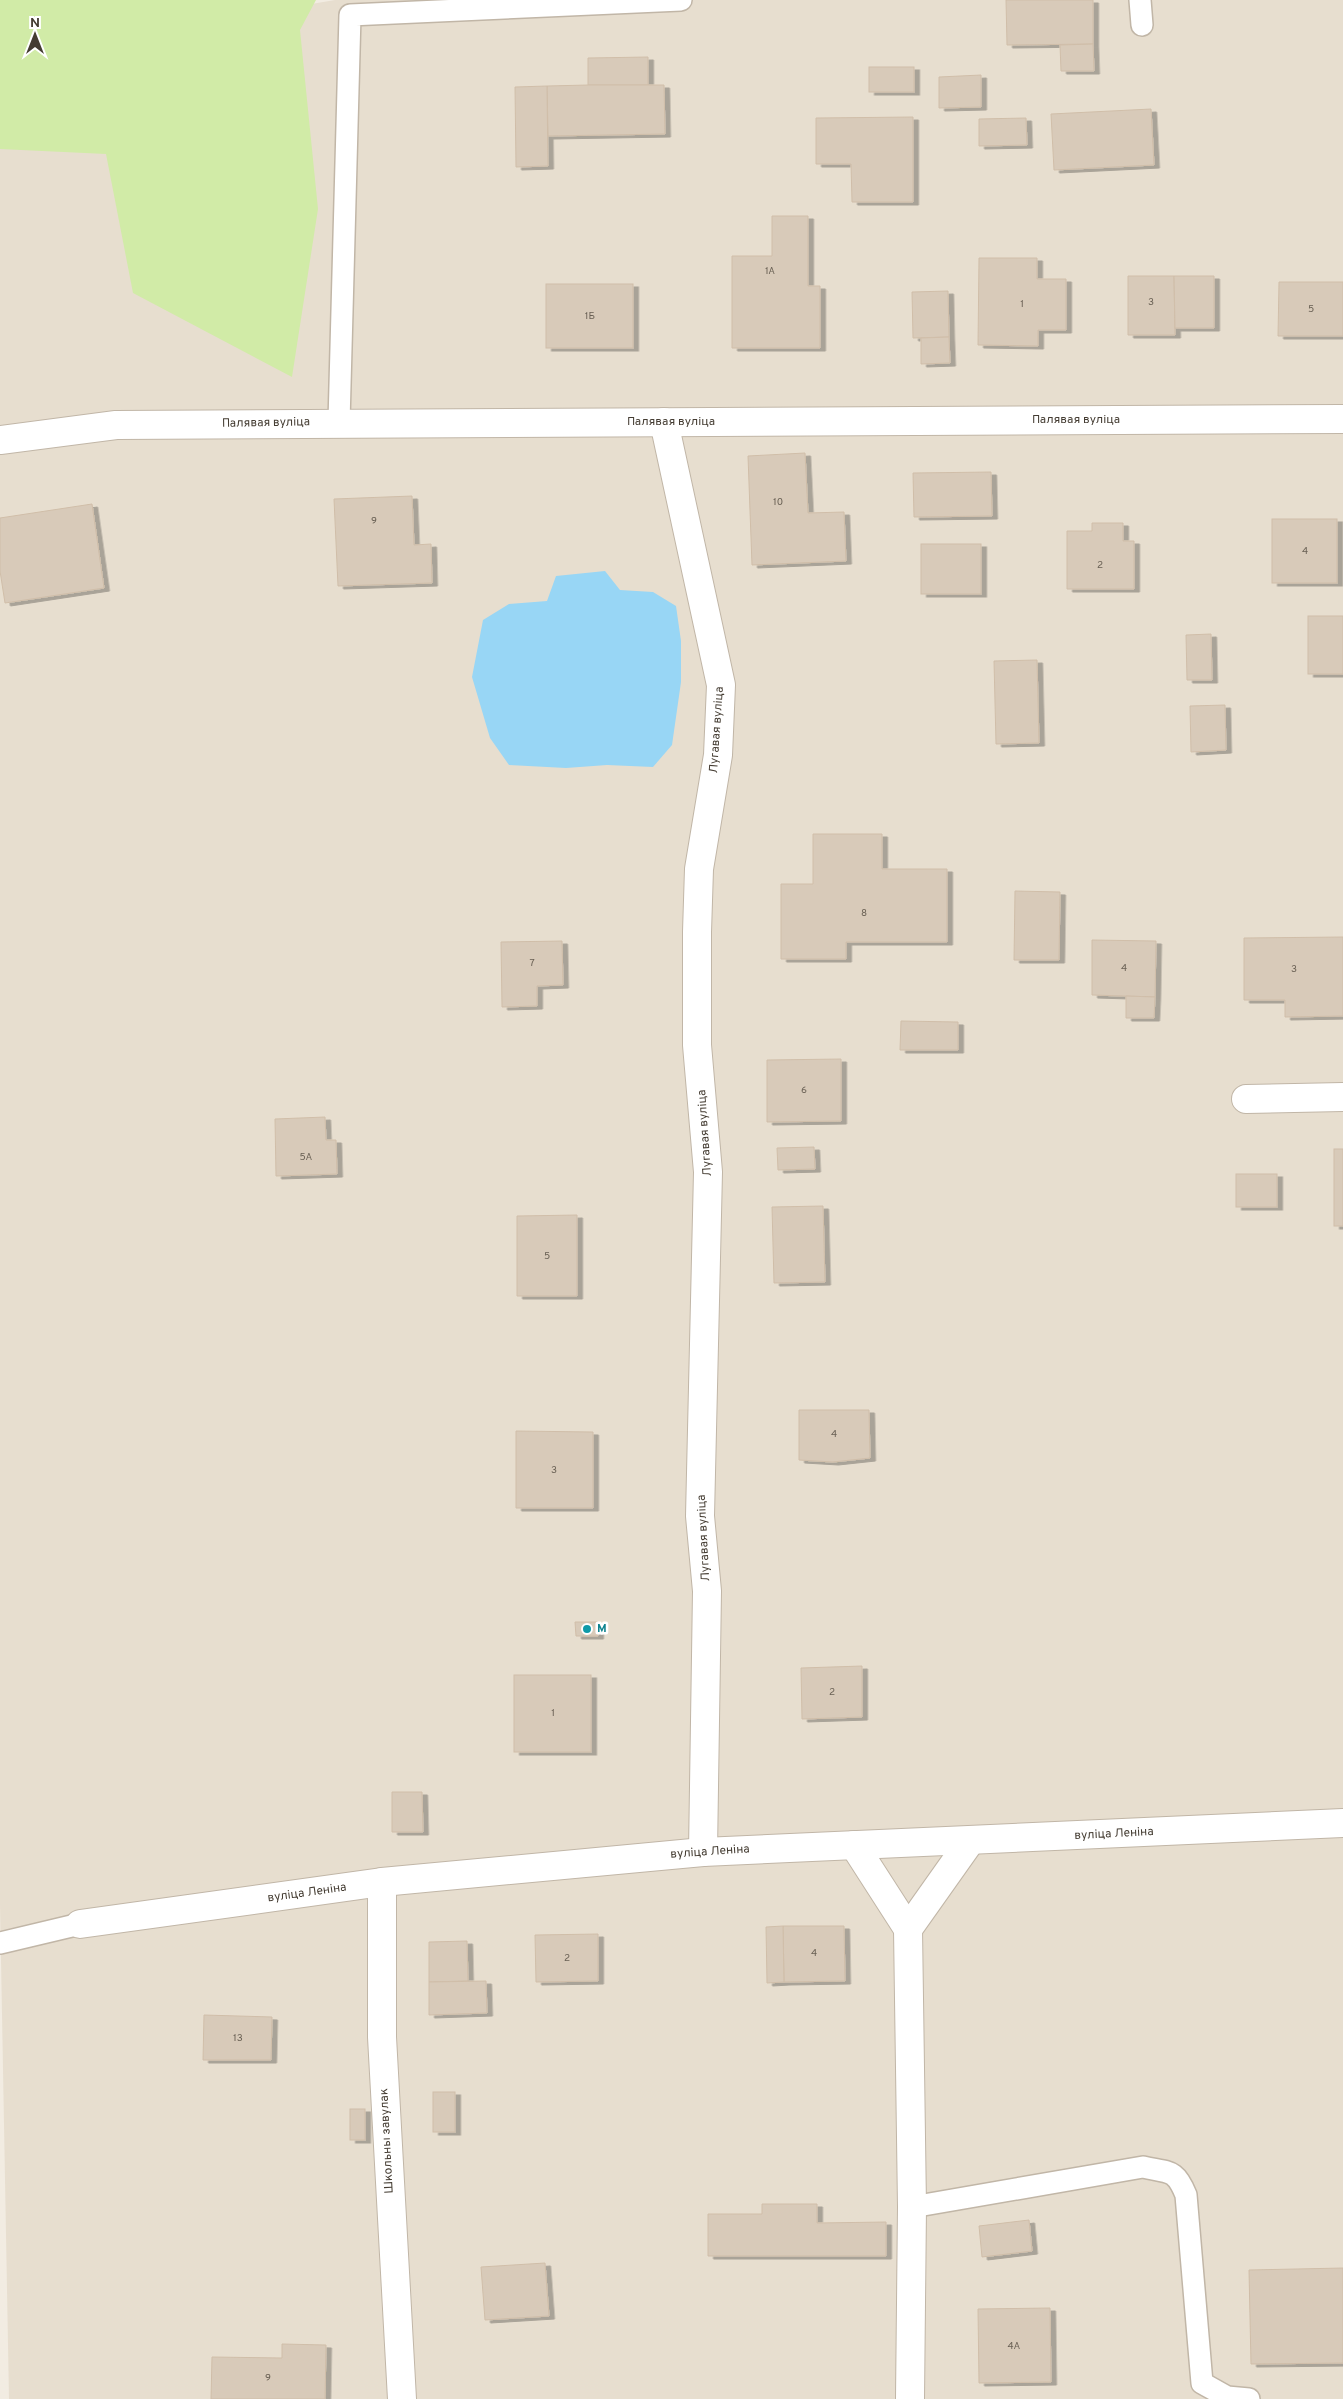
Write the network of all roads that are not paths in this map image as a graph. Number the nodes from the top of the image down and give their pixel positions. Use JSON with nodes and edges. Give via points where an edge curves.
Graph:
{"nodes":[{"id":1,"x":681,"y":0,"type":"edge"},
{"id":2,"x":1140,"y":0,"type":"edge"},
{"id":3,"x":1142,"y":25,"type":"dead end"},
{"id":4,"x":1343,"y":419,"type":"edge"},
{"id":5,"x":339,"y":422,"type":"junction"},
{"id":6,"x":664,"y":422,"type":"junction"},
{"id":7,"x":0,"y":440,"type":"edge"},
{"id":8,"x":1343,"y":1097,"type":"edge"},
{"id":9,"x":1246,"y":1099,"type":"dead end"},
{"id":10,"x":1343,"y":1823,"type":"edge"},
{"id":11,"x":970,"y":1840,"type":"junction"},
{"id":12,"x":854,"y":1845,"type":"junction"},
{"id":13,"x":703,"y":1852,"type":"junction"},
{"id":14,"x":382,"y":1882,"type":"junction"},
{"id":15,"x":80,"y":1924,"type":"joint"},
{"id":16,"x":908,"y":1928,"type":"junction"},
{"id":17,"x":0,"y":1943,"type":"edge"},
{"id":18,"x":912,"y":2206,"type":"junction"},
{"id":19,"x":402,"y":2399,"type":"edge"},
{"id":20,"x":910,"y":2399,"type":"edge"},
{"id":21,"x":1249,"y":2399,"type":"edge"}],
"edges":[{"from":1,"to":5,"type":"lane","via":[[350,15]]},
{"from":2,"to":3,"type":"lane"},
{"from":4,"to":6,"type":"street","name":"Палявая вуліца"},
{"from":5,"to":6,"type":"street","name":"Палявая вуліца"},
{"from":5,"to":7,"type":"street","name":"Палявая вуліца","via":[[116,425]]},
{"from":6,"to":13,"type":"street","name":"Лугавая вуліца","via":[[721,685],[718,755],[699,869],[697,932],[697,1045],[708,1172],[700,1516],[706,1591]]},
{"from":8,"to":9,"type":"street"},
{"from":10,"to":11,"type":"street","name":"вуліца Леніна"},
{"from":11,"to":12,"type":"street","name":"вуліца Леніна"},
{"from":11,"to":16,"type":"street"},
{"from":12,"to":13,"type":"street","name":"вуліца Леніна"},
{"from":12,"to":16,"type":"street"},
{"from":13,"to":14,"type":"street","name":"вуліца Леніна"},
{"from":14,"to":15,"type":"street","name":"вуліца Леніна"},
{"from":14,"to":19,"type":"street","name":"Школьны завулак","via":[[382,2037]]},
{"from":15,"to":17,"type":"lane"},
{"from":16,"to":18,"type":"street"},
{"from":18,"to":20,"type":"street"},
{"from":18,"to":21,"type":"lane","via":[[1142,2167],[1174,2174],[1180,2179],[1186,2195],[1202,2383],[1227,2397]]}]}
